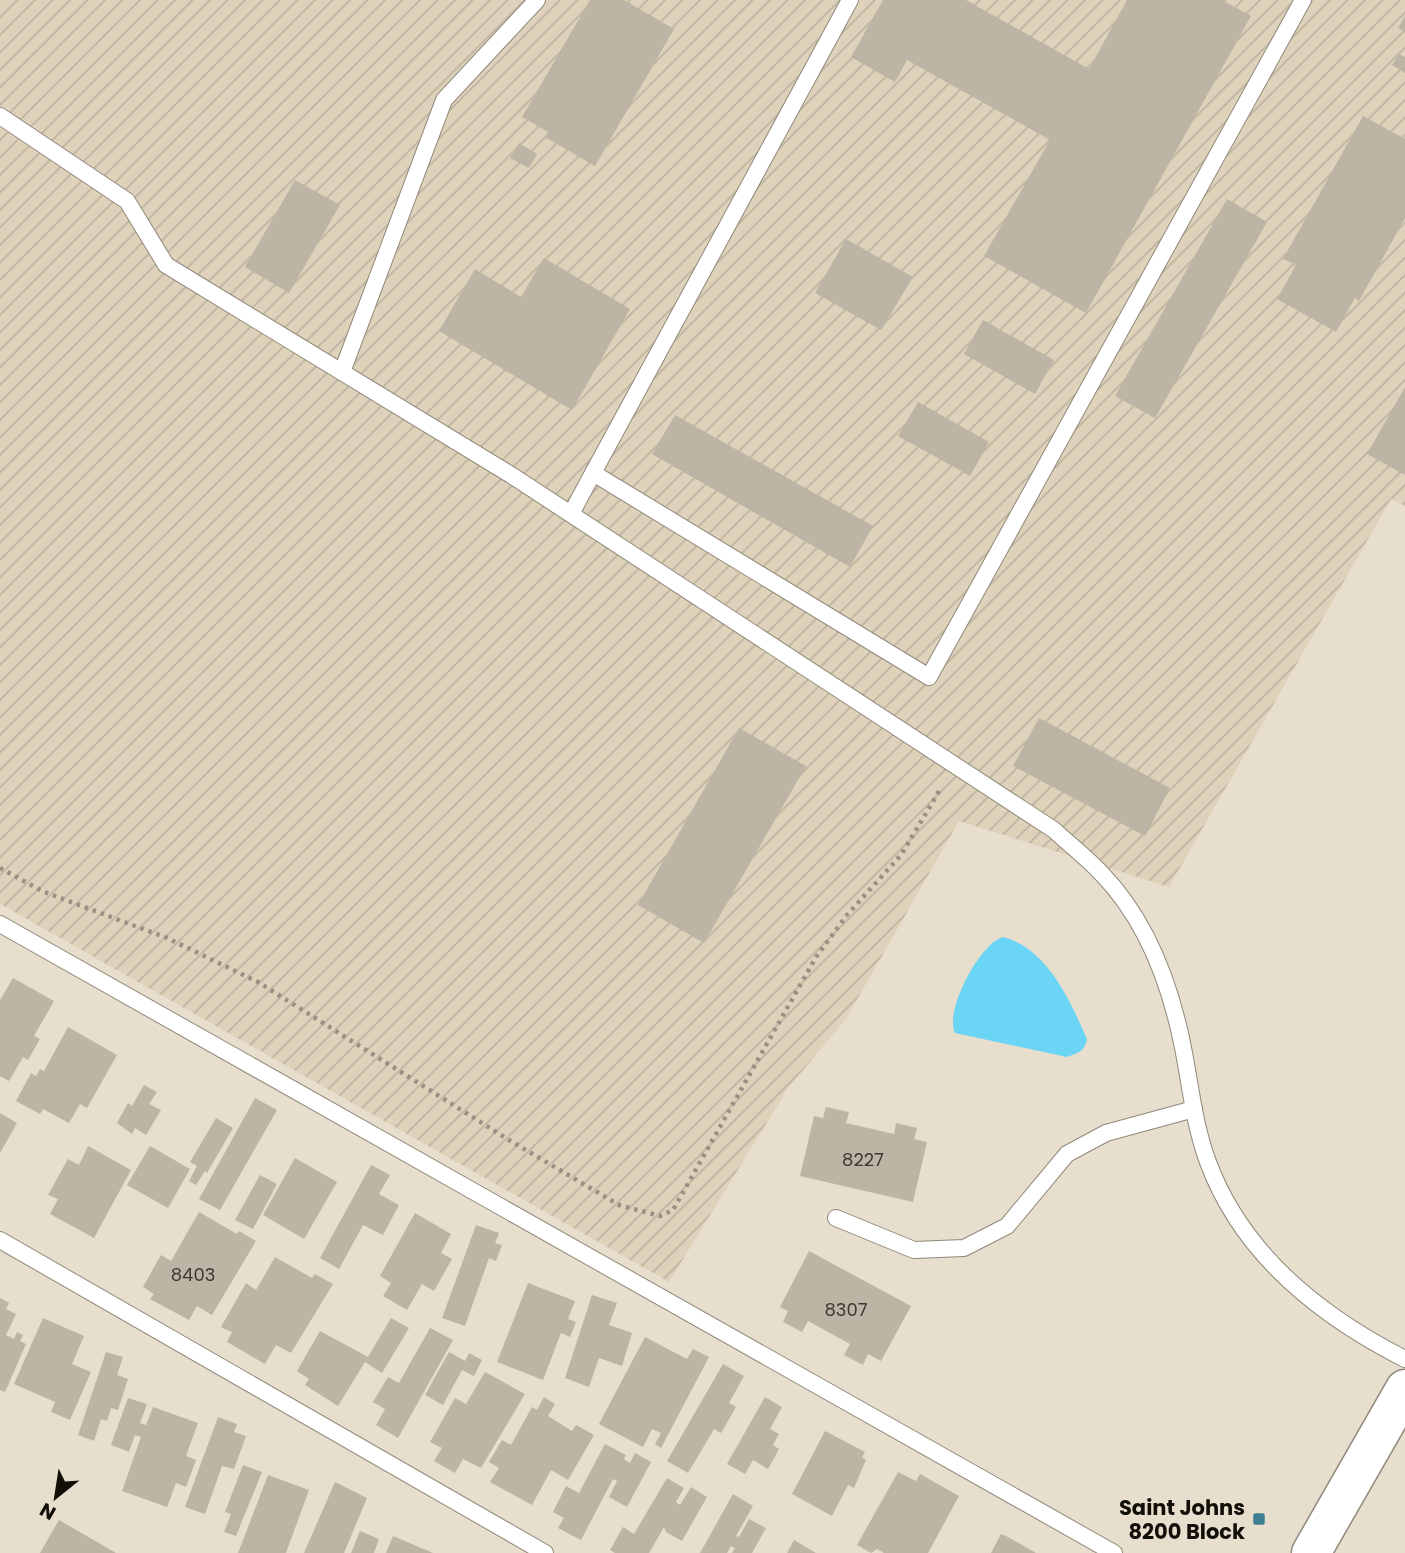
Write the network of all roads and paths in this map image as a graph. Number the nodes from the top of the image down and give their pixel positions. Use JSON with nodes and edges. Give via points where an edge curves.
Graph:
{"nodes":[{"id":1,"x":537,"y":0,"type":"edge"},
{"id":2,"x":850,"y":0,"type":"edge"},
{"id":3,"x":1303,"y":0,"type":"edge"},
{"id":4,"x":0,"y":116,"type":"edge"},
{"id":5,"x":342,"y":372,"type":"junction"},
{"id":6,"x":593,"y":473,"type":"junction"},
{"id":7,"x":571,"y":514,"type":"junction"},
{"id":8,"x":954,"y":766,"type":"junction"},
{"id":9,"x":0,"y":868,"type":"edge"},
{"id":10,"x":0,"y":924,"type":"edge"},
{"id":11,"x":1194,"y":1110,"type":"junction"},
{"id":12,"x":836,"y":1217,"type":"dead end"},
{"id":13,"x":0,"y":1240,"type":"edge"},
{"id":14,"x":1405,"y":1359,"type":"edge"},
{"id":15,"x":1405,"y":1389,"type":"edge"},
{"id":16,"x":538,"y":1551,"type":"edge"},
{"id":17,"x":1114,"y":1553,"type":"edge"},
{"id":18,"x":1311,"y":1553,"type":"edge"}],
"edges":[{"from":1,"to":5,"type":"lane","via":[[444,100]]},
{"from":2,"to":6,"type":"lane"},
{"from":3,"to":6,"type":"lane","via":[[929,677]]},
{"from":4,"to":5,"type":"lane","via":[[127,201],[166,265]]},
{"from":5,"to":7,"type":"lane"},
{"from":6,"to":7,"type":"lane"},
{"from":7,"to":8,"type":"lane"},
{"from":8,"to":9,"type":"path","via":[[901,855],[816,957],[673,1210],[660,1216],[619,1205],[258,982],[166,938],[42,891]]},
{"from":8,"to":11,"type":"lane","via":[[1054,830],[1102,874],[1141,925],[1167,984]]},
{"from":10,"to":17,"type":"lane"},
{"from":11,"to":12,"type":"lane","via":[[1106,1133],[1067,1154],[1007,1226],[964,1248],[914,1250]]},
{"from":11,"to":14,"type":"lane","via":[[1208,1163],[1241,1223],[1276,1270],[1357,1335]]},
{"from":13,"to":16,"type":"lane"},
{"from":15,"to":18,"type":"main road"}]}
